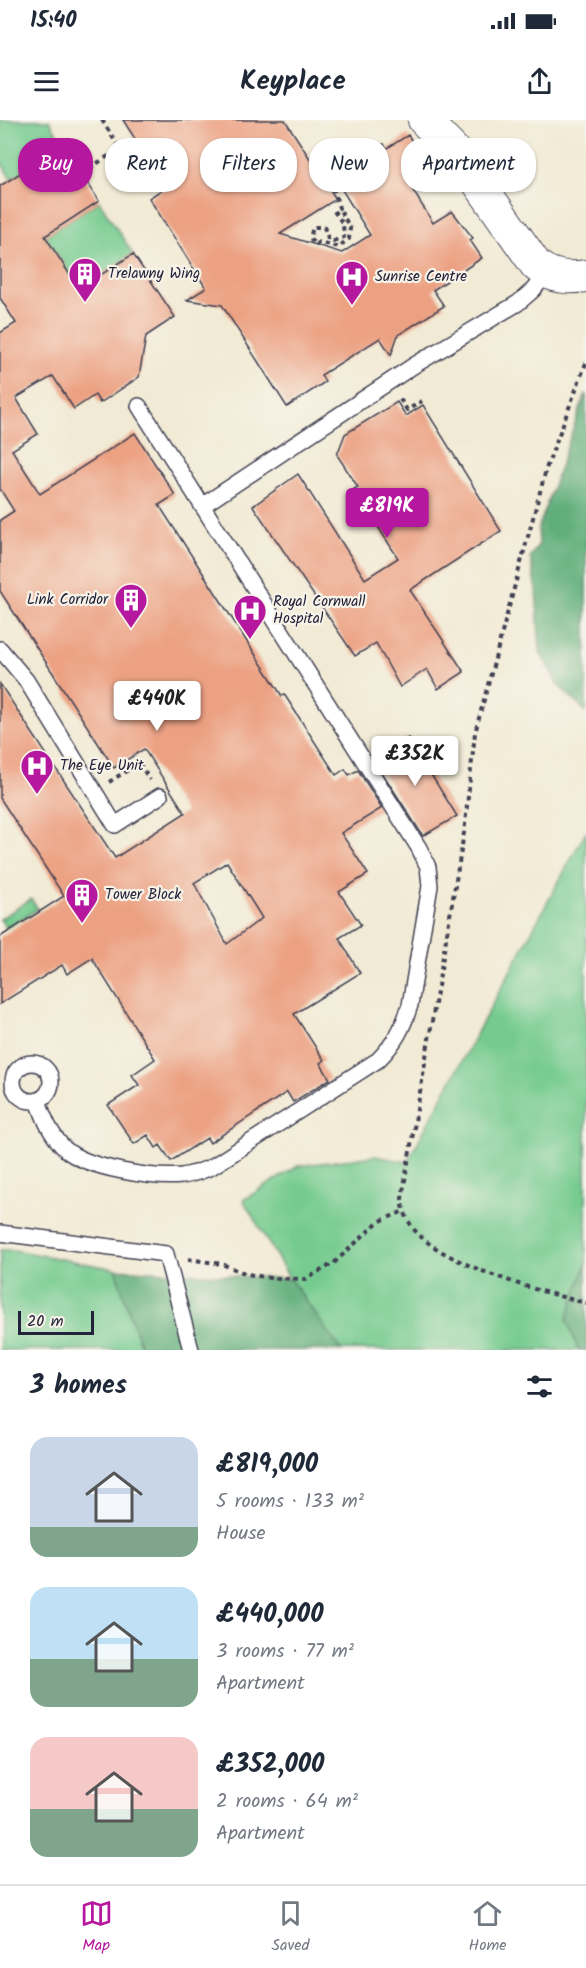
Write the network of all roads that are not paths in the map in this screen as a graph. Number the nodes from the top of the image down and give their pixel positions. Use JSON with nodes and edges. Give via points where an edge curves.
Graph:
{"nodes":[{"id":1,"x":424,"y":120,"type":"edge"},
{"id":2,"x":547,"y":273,"type":"junction"},
{"id":3,"x":586,"y":276,"type":"edge"},
{"id":4,"x":139,"y":406,"type":"dead end"},
{"id":5,"x":202,"y":506,"type":"junction"},
{"id":6,"x":0,"y":649,"type":"edge"},
{"id":7,"x":160,"y":796,"type":"road end"},
{"id":8,"x":38,"y":1101,"type":"dead end"},
{"id":9,"x":0,"y":1233,"type":"edge"},
{"id":10,"x":190,"y":1350,"type":"edge"}],
"edges":[{"from":1,"to":2,"type":"street","via":[[461,158],[530,257]]},
{"from":2,"to":3,"type":"street","via":[[566,278]]},
{"from":2,"to":5,"type":"lane","via":[[518,303],[413,366]]},
{"from":4,"to":5,"type":"lane"},
{"from":5,"to":8,"type":"lane","via":[[425,859],[430,886],[408,1014],[399,1036],[378,1060],[225,1158],[190,1175],[165,1176],[107,1167],[75,1157],[54,1137]]},
{"from":6,"to":7,"type":"lane","via":[[26,680],[115,825]]},
{"from":9,"to":10,"type":"lane","via":[[166,1254]]}]}
